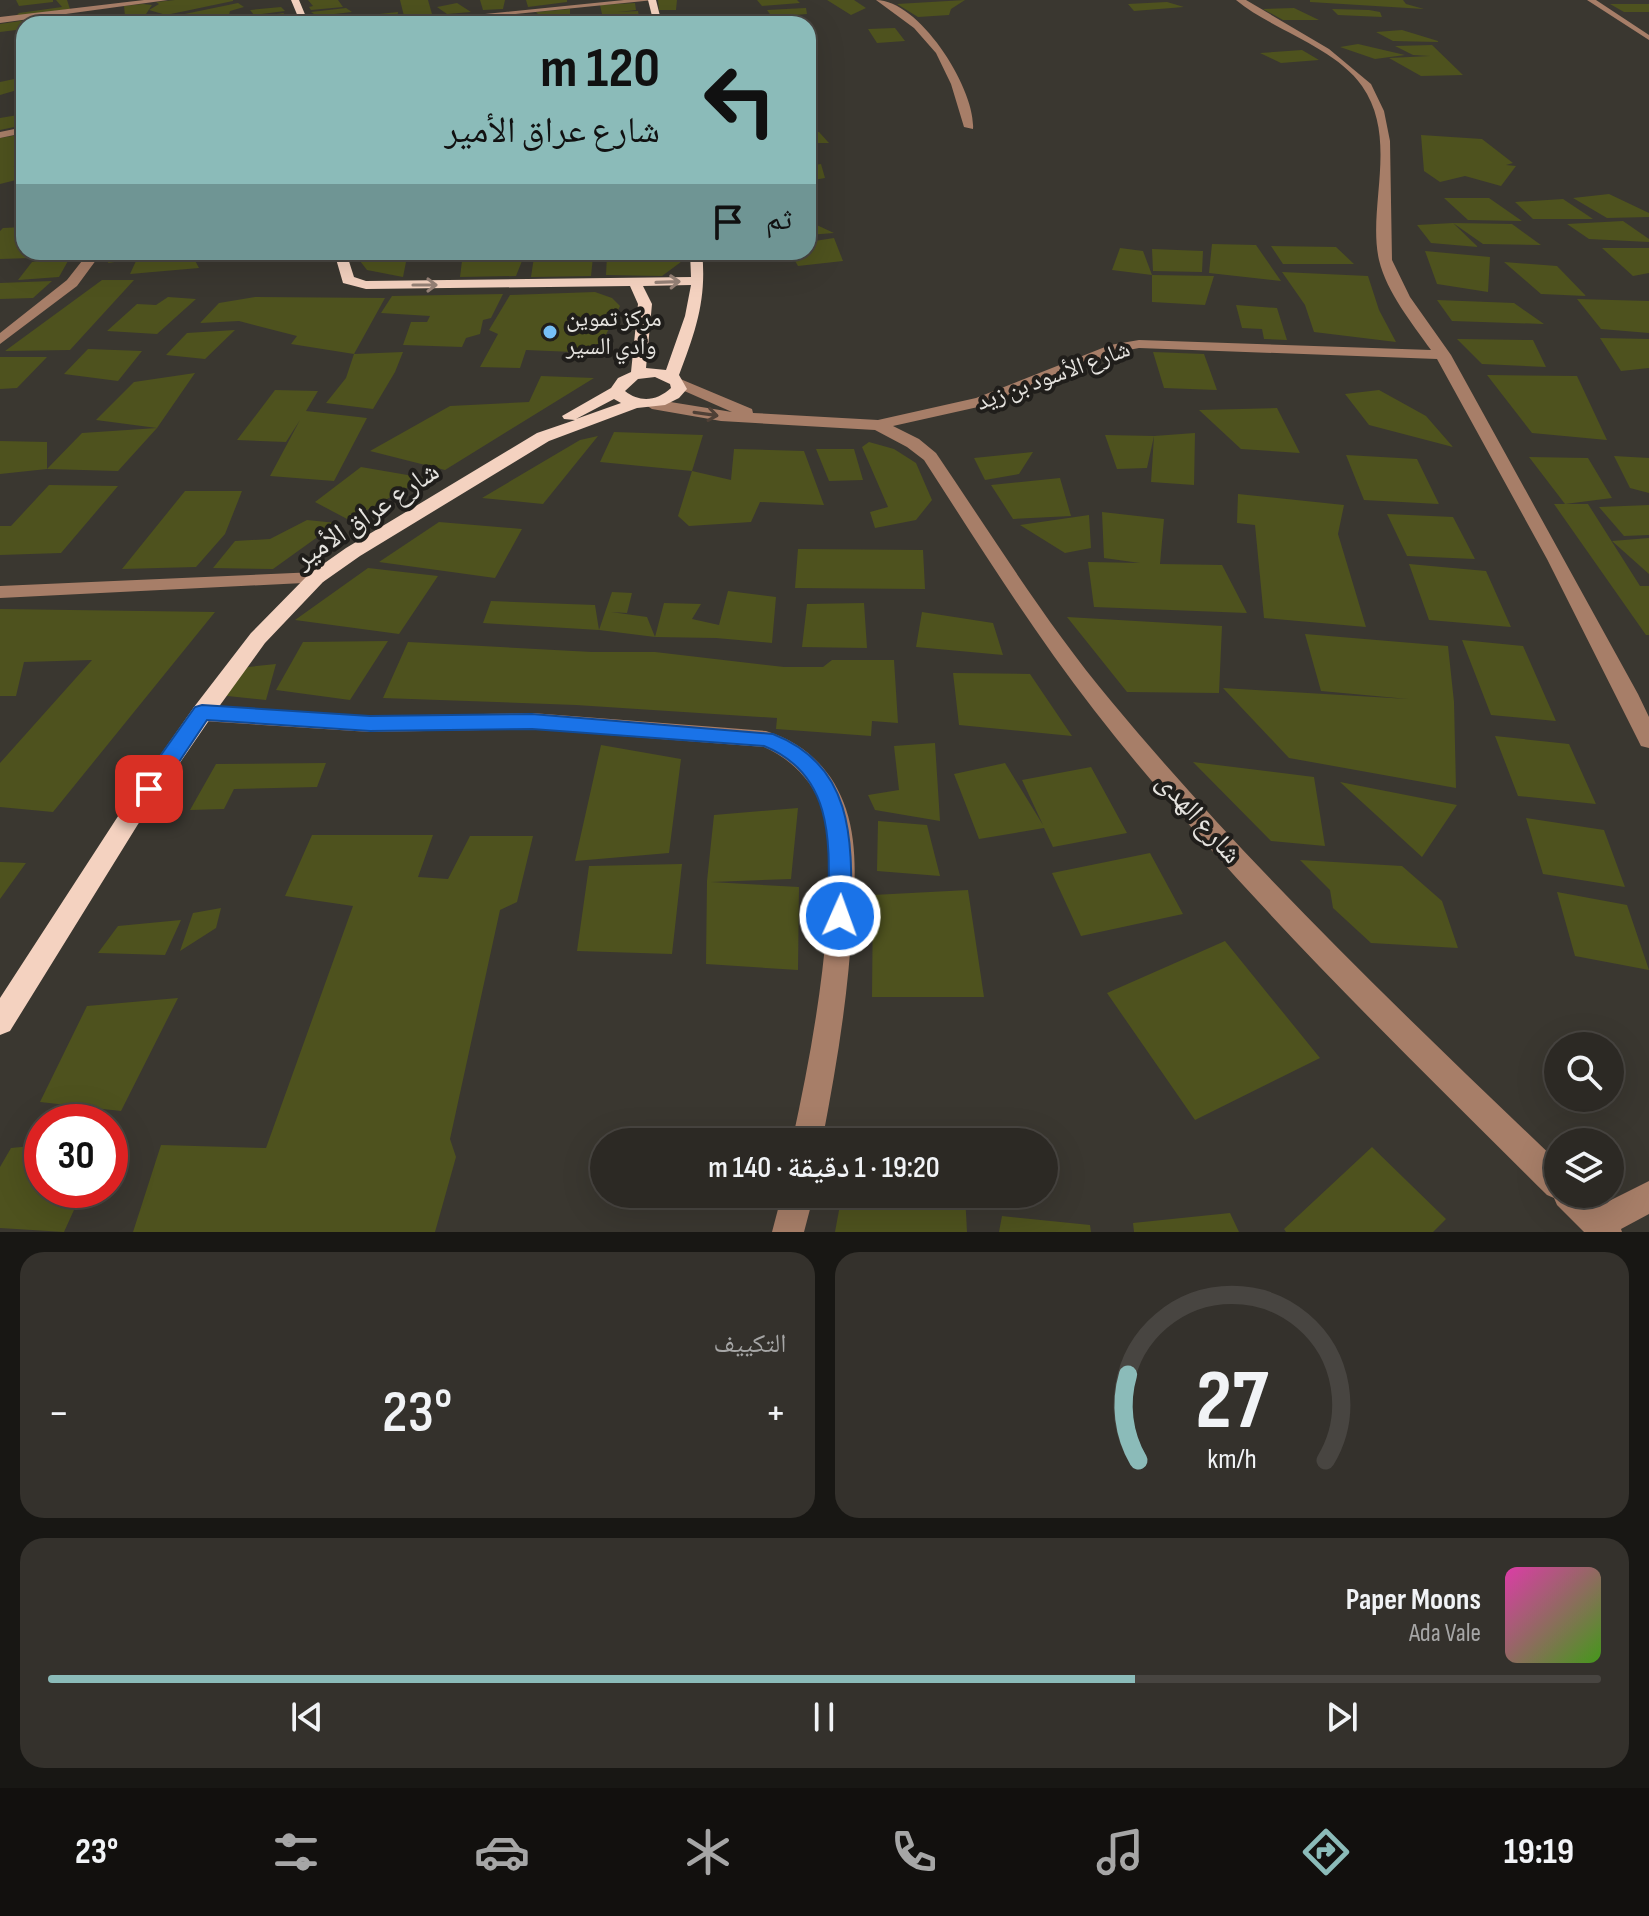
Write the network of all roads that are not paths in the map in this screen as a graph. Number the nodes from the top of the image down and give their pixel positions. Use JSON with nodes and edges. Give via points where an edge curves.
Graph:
{"nodes":[{"id":1,"x":164,"y":0,"type":"edge"},
{"id":2,"x":651,"y":0,"type":"edge"},
{"id":3,"x":880,"y":0,"type":"edge"},
{"id":4,"x":1240,"y":0,"type":"edge"},
{"id":5,"x":1591,"y":0,"type":"edge"},
{"id":6,"x":76,"y":5,"type":"edge"},
{"id":7,"x":20,"y":16,"type":"edge"},
{"id":8,"x":476,"y":16,"type":"edge"},
{"id":9,"x":1648,"y":38,"type":"edge"},
{"id":10,"x":969,"y":127,"type":"dead end"},
{"id":11,"x":90,"y":260,"type":"edge"},
{"id":12,"x":342,"y":260,"type":"edge"},
{"id":13,"x":697,"y":260,"type":"edge"},
{"id":14,"x":700,"y":281,"type":"junction"},
{"id":15,"x":635,"y":283,"type":"junction"},
{"id":16,"x":0,"y":340,"type":"edge"},
{"id":17,"x":1444,"y":355,"type":"junction"},
{"id":18,"x":638,"y":374,"type":"junction"},
{"id":19,"x":674,"y":379,"type":"junction"},
{"id":20,"x":617,"y":391,"type":"junction"},
{"id":21,"x":643,"y":404,"type":"junction"},
{"id":22,"x":760,"y":418,"type":"junction"},
{"id":23,"x":878,"y":425,"type":"junction"},
{"id":24,"x":543,"y":437,"type":"junction"},
{"id":25,"x":316,"y":578,"type":"junction"},
{"id":26,"x":0,"y":592,"type":"edge"},
{"id":27,"x":202,"y":713,"type":"junction"},
{"id":28,"x":1649,"y":740,"type":"edge"},
{"id":29,"x":0,"y":1022,"type":"edge"},
{"id":30,"x":810,"y":1128,"type":"edge"},
{"id":31,"x":1544,"y":1170,"type":"edge"},
{"id":32,"x":1649,"y":1197,"type":"edge"},
{"id":33,"x":794,"y":1208,"type":"edge"},
{"id":34,"x":1582,"y":1208,"type":"edge"},
{"id":35,"x":1602,"y":1228,"type":"edge"},
{"id":36,"x":788,"y":1232,"type":"edge"}],
"edges":[{"from":1,"to":6,"type":"street"},
{"from":2,"to":8,"type":"street"},
{"from":3,"to":10,"type":"street","via":[[925,31],[943,55]]},
{"from":4,"to":17,"type":"street","via":[[1365,83],[1378,111],[1385,155],[1387,266]]},
{"from":5,"to":9,"type":"street"},
{"from":6,"to":7,"type":"street"},
{"from":11,"to":16,"type":"street","via":[[72,283]]},
{"from":12,"to":15,"type":"main road","one_way":true,"via":[[348,280],[366,285]]},
{"from":13,"to":14,"type":"main road"},
{"from":15,"to":14,"type":"main road","one_way":true},
{"from":14,"to":19,"type":"main road"},
{"from":15,"to":18,"type":"main road","via":[[645,304]]},
{"from":17,"to":23,"type":"street","name":"شارع الأسود بن زيد","via":[[1139,344],[1115,348],[981,402]]},
{"from":17,"to":28,"type":"street","via":[[1586,612]]},
{"from":18,"to":19,"type":"main road","via":[[655,372]]},
{"from":18,"to":20,"type":"main road","name":"شارع عراق الأمير"},
{"from":19,"to":21,"type":"main road","name":"شارع عراق الأمير","via":[[679,389],[674,396]]},
{"from":19,"to":22,"type":"street","name":"شارع الأسود بن زيد"},
{"from":20,"to":21,"type":"main road","via":[[626,401]]},
{"from":20,"to":24,"type":"main road","name":"شارع عراق الأمير","via":[[545,430]]},
{"from":21,"to":22,"type":"street","name":"شارع الأسود بن زيد","one_way":true},
{"from":21,"to":24,"type":"main road","name":"شارع عراق الأمير"},
{"from":22,"to":23,"type":"street","name":"شارع الأسود بن زيد"},
{"from":23,"to":31,"type":"street","name":"شارع الهدى","via":[[930,457],[1042,626],[1180,797],[1360,991]]},
{"from":24,"to":25,"type":"main road","name":"شارع عراق الأمير"},
{"from":25,"to":26,"type":"street"},
{"from":25,"to":27,"type":"main road","name":"شارع عراق الأمير","via":[[258,638]]},
{"from":27,"to":29,"type":"main road","name":"شارع عراق الأمير"},
{"from":27,"to":30,"type":"street","via":[[370,724],[532,721],[766,739],[787,747],[823,784],[834,809],[840,849],[835,993]]},
{"from":32,"to":35,"type":"street"},
{"from":33,"to":36,"type":"street"},
{"from":34,"to":35,"type":"street"}]}
